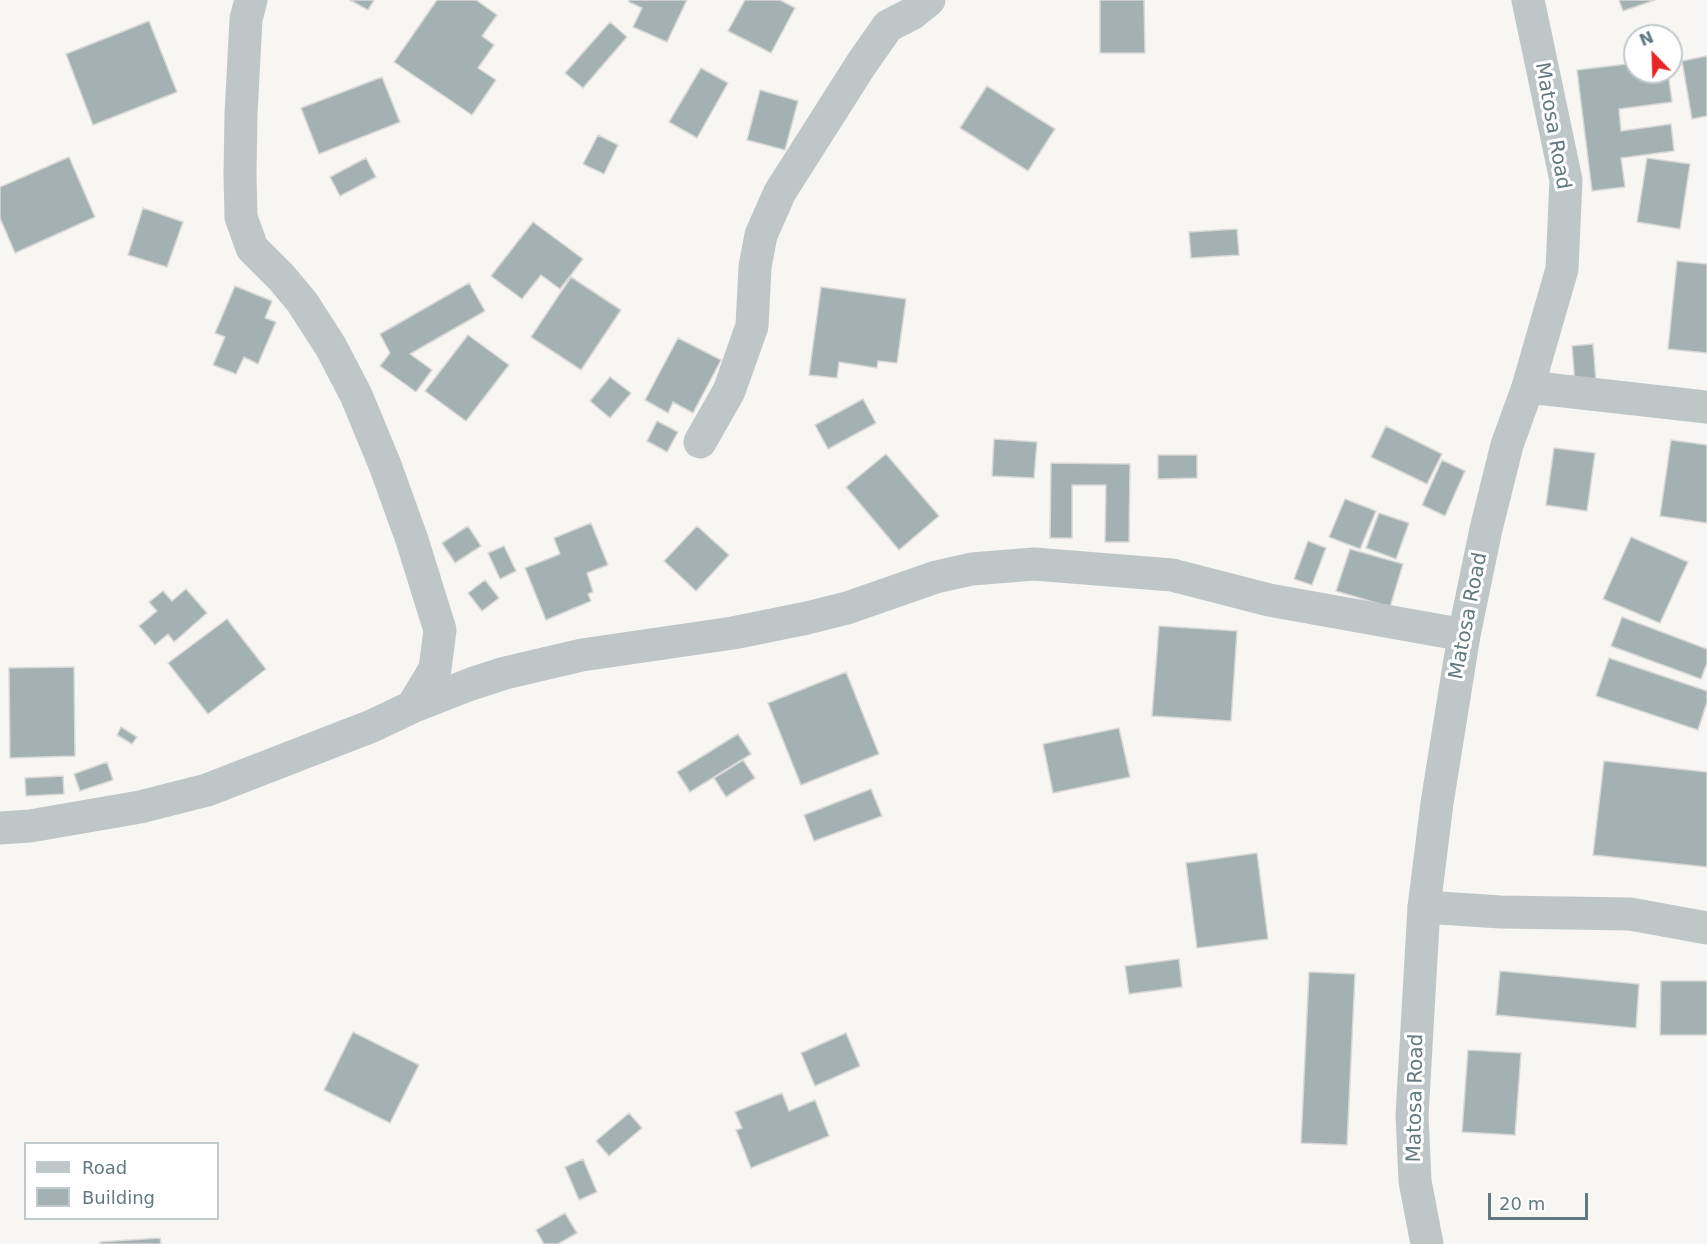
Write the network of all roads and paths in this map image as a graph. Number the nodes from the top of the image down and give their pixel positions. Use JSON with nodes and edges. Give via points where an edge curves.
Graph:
{"nodes":[{"id":1,"x":251,"y":0,"type":"edge"},
{"id":2,"x":929,"y":0,"type":"edge"},
{"id":3,"x":1528,"y":0,"type":"edge"},
{"id":4,"x":1528,"y":387,"type":"junction"},
{"id":5,"x":1707,"y":407,"type":"edge"},
{"id":6,"x":700,"y":442,"type":"dead end"},
{"id":7,"x":1464,"y":635,"type":"junction"},
{"id":8,"x":412,"y":707,"type":"junction"},
{"id":9,"x":0,"y":828,"type":"edge"},
{"id":10,"x":1424,"y":907,"type":"junction"},
{"id":11,"x":1707,"y":928,"type":"edge"},
{"id":12,"x":1427,"y":1244,"type":"edge"}],
"edges":[{"from":1,"to":8,"type":"street","via":[[246,19],[241,114],[241,218],[252,248],[302,302],[331,347],[385,465],[412,540],[440,630],[435,669]]},
{"from":2,"to":6,"type":"street","via":[[888,26],[780,192],[761,235],[752,326],[729,391]]},
{"from":3,"to":4,"type":"street","name":"Matosa Road","via":[[1566,180],[1562,269]]},
{"from":4,"to":5,"type":"street"},
{"from":4,"to":7,"type":"street","name":"Matosa Road","via":[[1504,455]]},
{"from":7,"to":8,"type":"street","via":[[1269,600],[1172,575],[1034,564],[972,568],[847,609],[733,633],[582,655],[471,684]]},
{"from":7,"to":10,"type":"street","name":"Matosa Road"},
{"from":8,"to":9,"type":"street","via":[[207,790],[140,807]]},
{"from":10,"to":11,"type":"street","via":[[1630,914]]},
{"from":10,"to":12,"type":"street","name":"Matosa Road","via":[[1412,1115],[1415,1181]]}]}
